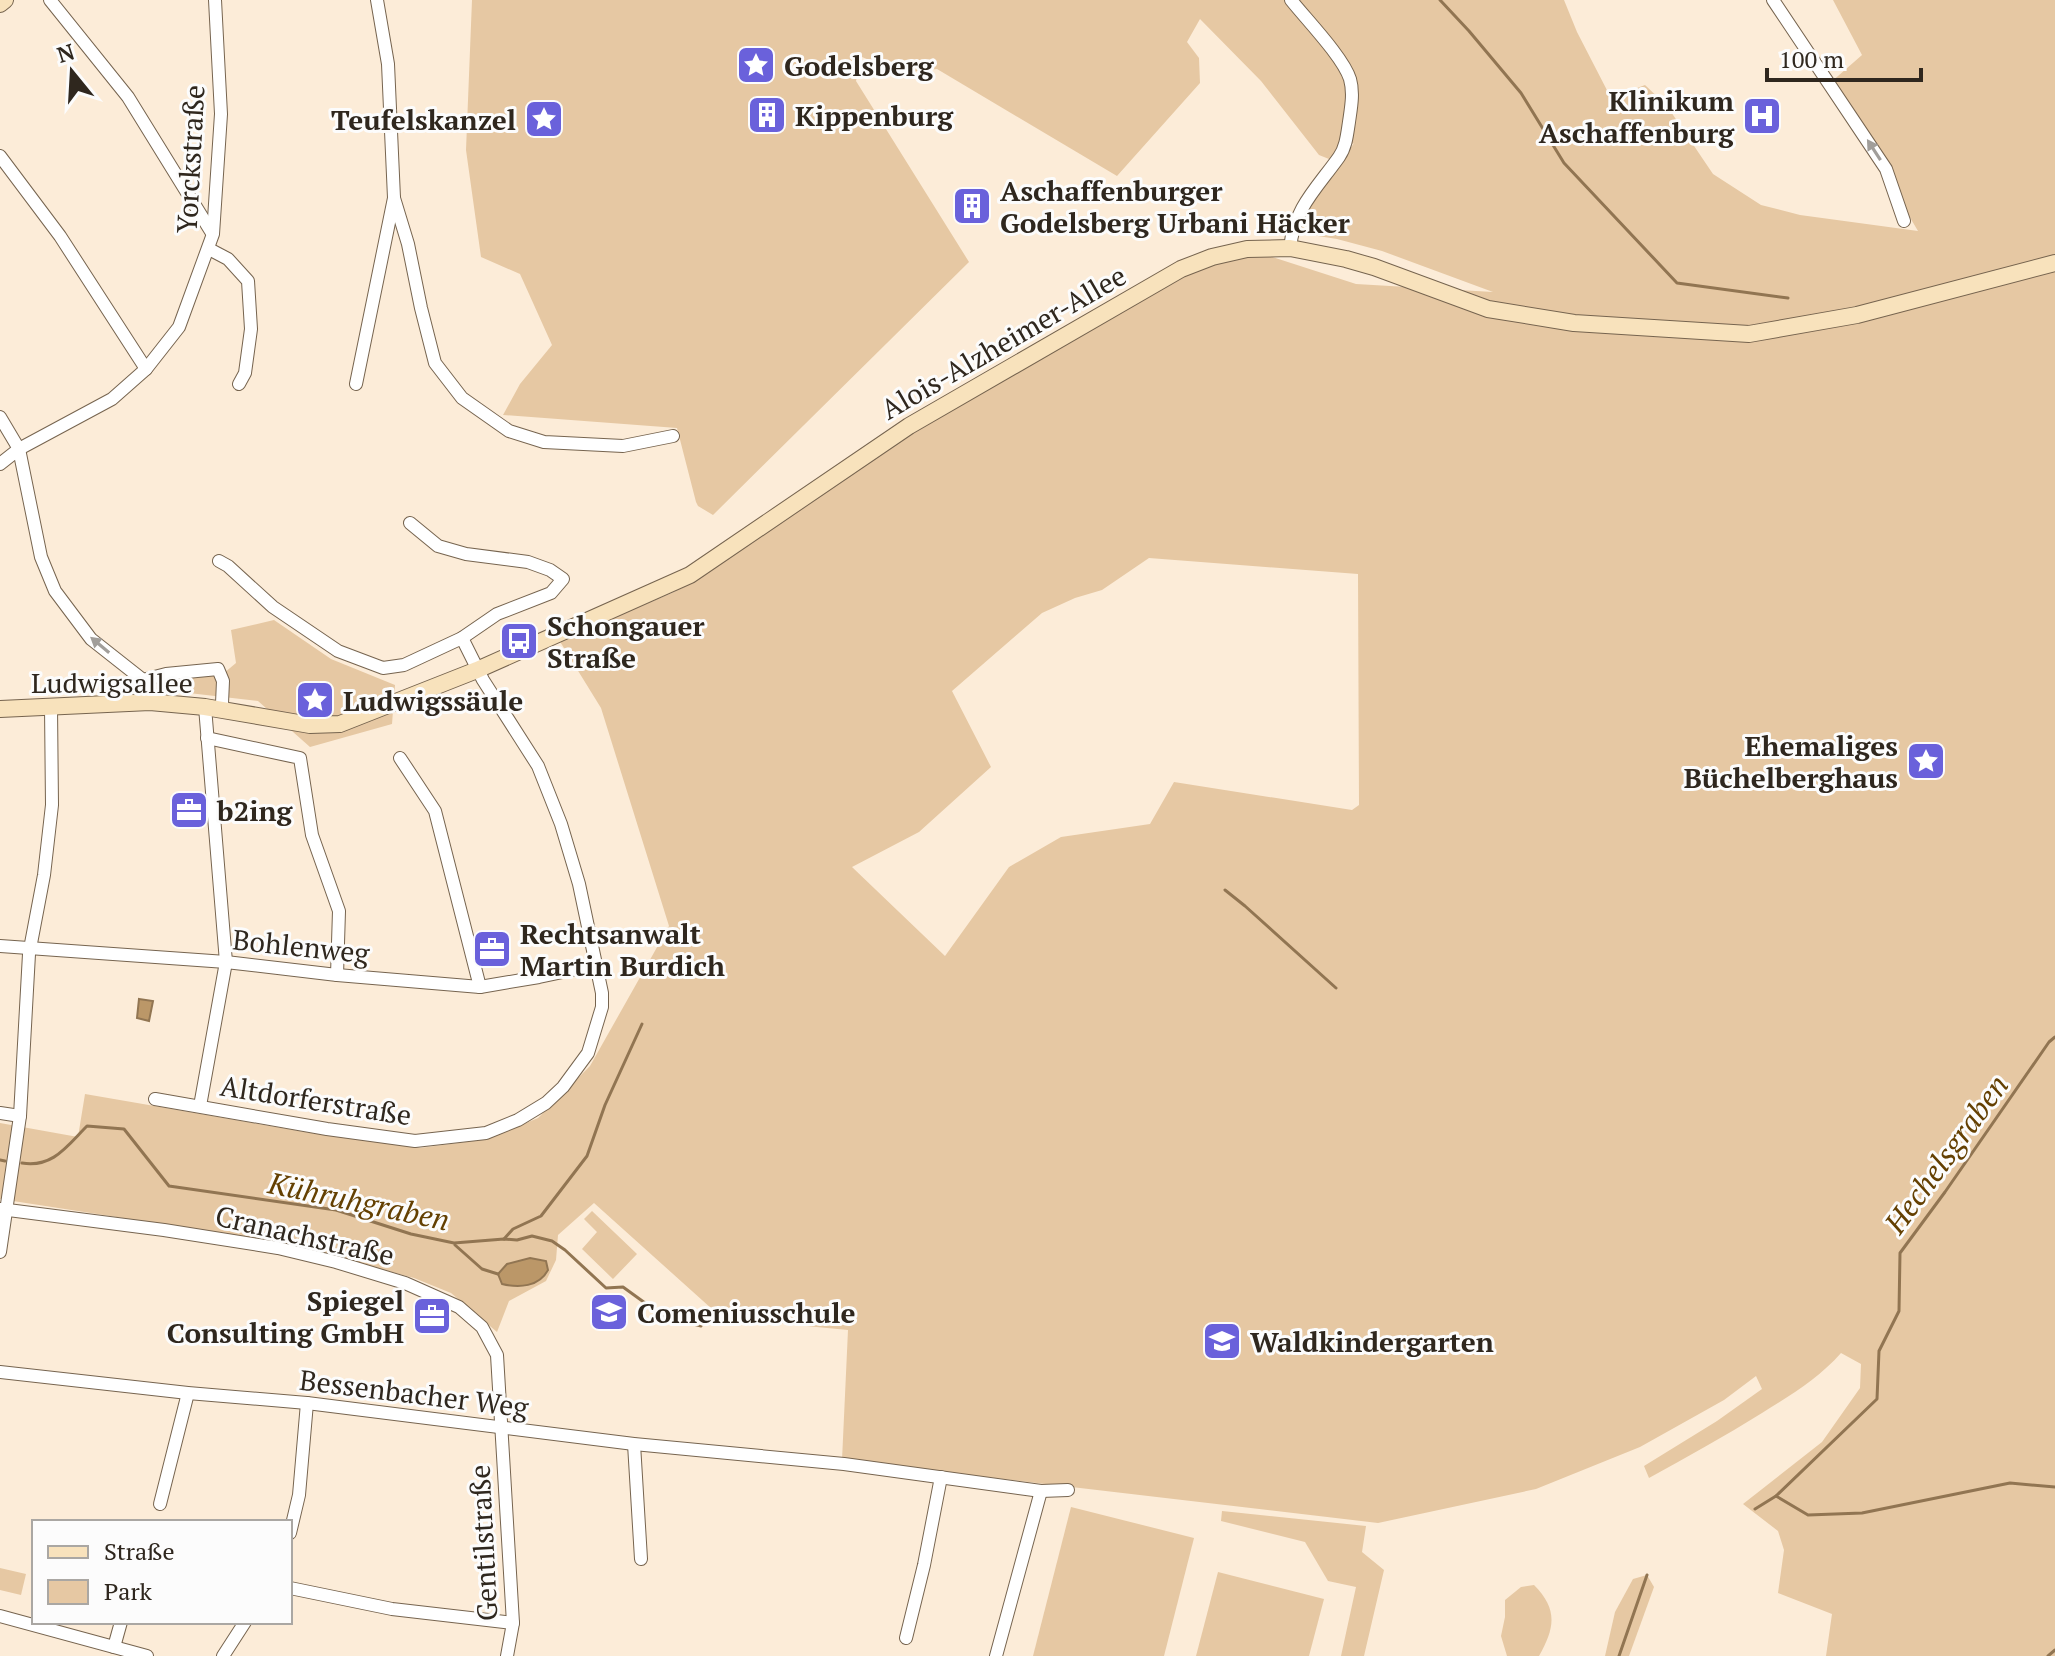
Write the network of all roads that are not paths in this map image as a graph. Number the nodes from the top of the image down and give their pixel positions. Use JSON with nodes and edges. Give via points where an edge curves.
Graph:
{"nodes":[{"id":1,"x":5,"y":0,"type":"edge"},
{"id":2,"x":50,"y":0,"type":"edge"},
{"id":3,"x":215,"y":0,"type":"edge"},
{"id":4,"x":377,"y":0,"type":"edge"},
{"id":5,"x":1291,"y":0,"type":"edge"},
{"id":6,"x":1773,"y":0,"type":"edge"},
{"id":7,"x":0,"y":4,"type":"edge"},
{"id":8,"x":0,"y":156,"type":"edge"},
{"id":9,"x":394,"y":198,"type":"junction"},
{"id":10,"x":1904,"y":221,"type":"dead end"},
{"id":11,"x":213,"y":234,"type":"junction"},
{"id":12,"x":1290,"y":248,"type":"junction"},
{"id":13,"x":209,"y":249,"type":"junction"},
{"id":14,"x":2055,"y":263,"type":"edge"},
{"id":15,"x":146,"y":369,"type":"junction"},
{"id":16,"x":239,"y":384,"type":"dead end"},
{"id":17,"x":356,"y":384,"type":"dead end"},
{"id":18,"x":0,"y":417,"type":"edge"},
{"id":19,"x":673,"y":436,"type":"dead end"},
{"id":20,"x":19,"y":449,"type":"junction"},
{"id":21,"x":0,"y":464,"type":"edge"},
{"id":22,"x":410,"y":523,"type":"dead end"},
{"id":23,"x":219,"y":561,"type":"dead end"},
{"id":24,"x":462,"y":638,"type":"junction"},
{"id":25,"x":477,"y":670,"type":"junction"},
{"id":26,"x":143,"y":680,"type":"junction"},
{"id":27,"x":150,"y":702,"type":"junction"},
{"id":28,"x":51,"y":707,"type":"junction"},
{"id":29,"x":205,"y":707,"type":"junction"},
{"id":30,"x":0,"y":709,"type":"edge"},
{"id":31,"x":224,"y":711,"type":"junction"},
{"id":32,"x":207,"y":738,"type":"junction"},
{"id":33,"x":400,"y":758,"type":"dead end"},
{"id":34,"x":0,"y":946,"type":"edge"},
{"id":35,"x":30,"y":948,"type":"junction"},
{"id":36,"x":226,"y":962,"type":"junction"},
{"id":37,"x":596,"y":965,"type":"junction"},
{"id":38,"x":337,"y":975,"type":"junction"},
{"id":39,"x":480,"y":987,"type":"junction"},
{"id":40,"x":155,"y":1099,"type":"dead end"},
{"id":41,"x":200,"y":1106,"type":"junction"},
{"id":42,"x":0,"y":1113,"type":"edge"},
{"id":43,"x":20,"y":1116,"type":"junction"},
{"id":44,"x":3,"y":1210,"type":"edge"},
{"id":45,"x":0,"y":1252,"type":"edge"},
{"id":46,"x":0,"y":1372,"type":"edge"},
{"id":47,"x":188,"y":1393,"type":"junction"},
{"id":48,"x":307,"y":1403,"type":"junction"},
{"id":49,"x":501,"y":1428,"type":"junction"},
{"id":50,"x":634,"y":1444,"type":"junction"},
{"id":51,"x":941,"y":1477,"type":"junction"},
{"id":52,"x":1068,"y":1490,"type":"dead end"},
{"id":53,"x":1041,"y":1491,"type":"junction"},
{"id":54,"x":160,"y":1504,"type":"dead end"},
{"id":55,"x":292,"y":1525,"type":"edge"},
{"id":56,"x":641,"y":1559,"type":"dead end"},
{"id":57,"x":292,"y":1588,"type":"edge"},
{"id":58,"x":0,"y":1616,"type":"edge"},
{"id":59,"x":513,"y":1623,"type":"junction"},
{"id":60,"x":120,"y":1624,"type":"edge"},
{"id":61,"x":244,"y":1624,"type":"edge"},
{"id":62,"x":906,"y":1638,"type":"dead end"},
{"id":63,"x":114,"y":1647,"type":"junction"},
{"id":64,"x":147,"y":1656,"type":"edge"},
{"id":65,"x":223,"y":1656,"type":"edge"},
{"id":66,"x":507,"y":1656,"type":"edge"},
{"id":67,"x":996,"y":1656,"type":"edge"}],
"edges":[{"from":1,"to":7,"type":"street"},
{"from":2,"to":11,"type":"street","via":[[128,97]]},
{"from":3,"to":11,"type":"street","name":"Yorckstraße","via":[[221,114]]},
{"from":4,"to":9,"type":"street","via":[[388,64]]},
{"from":5,"to":12,"type":"street","via":[[1343,64],[1352,93],[1346,144],[1299,211]]},
{"from":10,"to":6,"type":"street","one_way":true,"via":[[1886,169]]},
{"from":8,"to":15,"type":"street","via":[[60,236]]},
{"from":9,"to":17,"type":"street"},
{"from":9,"to":19,"type":"street","via":[[435,363],[462,398],[509,431],[544,442],[623,446]]},
{"from":11,"to":13,"type":"street","name":"Yorckstraße"},
{"from":12,"to":14,"type":"street","name":"Alois-Alzheimer-Allee","via":[[1374,267],[1488,309],[1574,323],[1749,334],[1857,315]]},
{"from":12,"to":25,"type":"street","name":"Alois-Alzheimer-Allee","via":[[1247,249],[1181,269],[909,426],[690,575]]},
{"from":13,"to":15,"type":"street","name":"Yorckstraße","via":[[179,327]]},
{"from":13,"to":16,"type":"street","via":[[228,259],[248,281],[251,329]]},
{"from":15,"to":20,"type":"street","name":"Yorckstraße","via":[[112,399]]},
{"from":18,"to":20,"type":"street"},
{"from":20,"to":21,"type":"street","name":"Yorckstraße"},
{"from":26,"to":20,"type":"street","one_way":true,"via":[[91,639],[55,591],[41,557]]},
{"from":22,"to":24,"type":"street","via":[[438,546],[528,562],[563,579],[551,593],[497,614]]},
{"from":23,"to":24,"type":"street","via":[[273,607],[338,651],[383,668],[404,665]]},
{"from":24,"to":25,"type":"street"},
{"from":25,"to":31,"type":"street","name":"Ludwigsallee","via":[[340,724],[310,725]]},
{"from":25,"to":37,"type":"street","name":"Altdorferstraße","via":[[538,766],[579,884]]},
{"from":26,"to":27,"type":"street"},
{"from":26,"to":31,"type":"street","name":"Ludwigsallee","via":[[218,669]]},
{"from":27,"to":28,"type":"street","name":"Ludwigsallee"},
{"from":27,"to":29,"type":"street","name":"Ludwigsallee"},
{"from":28,"to":30,"type":"street","name":"Ludwigsallee"},
{"from":28,"to":35,"type":"street","via":[[52,805]]},
{"from":29,"to":31,"type":"street","name":"Ludwigsallee"},
{"from":29,"to":32,"type":"street"},
{"from":32,"to":36,"type":"street"},
{"from":32,"to":38,"type":"street","via":[[300,758],[312,835],[339,911]]},
{"from":33,"to":39,"type":"street","via":[[435,811]]},
{"from":34,"to":35,"type":"street","name":"Bohlenweg"},
{"from":35,"to":36,"type":"street","name":"Bohlenweg"},
{"from":35,"to":43,"type":"street"},
{"from":36,"to":38,"type":"street","name":"Bohlenweg"},
{"from":36,"to":41,"type":"street"},
{"from":37,"to":39,"type":"street","name":"Bohlenweg"},
{"from":37,"to":41,"type":"street","name":"Altdorferstraße","via":[[602,1007],[588,1053],[546,1103],[486,1133],[415,1141]]},
{"from":38,"to":39,"type":"street","name":"Bohlenweg"},
{"from":40,"to":41,"type":"street","name":"Altdorferstraße"},
{"from":42,"to":43,"type":"street"},
{"from":43,"to":44,"type":"street"},
{"from":44,"to":45,"type":"street"},
{"from":44,"to":49,"type":"street","name":"Cranachstraße","via":[[278,1248],[405,1283],[459,1307],[482,1327],[497,1355]]},
{"from":46,"to":47,"type":"street","name":"Bessenbacher Weg"},
{"from":47,"to":48,"type":"street","name":"Bessenbacher Weg"},
{"from":47,"to":54,"type":"street"},
{"from":48,"to":49,"type":"street","name":"Bessenbacher Weg"},
{"from":48,"to":55,"type":"street"},
{"from":49,"to":50,"type":"street","name":"Bessenbacher Weg"},
{"from":49,"to":59,"type":"street","name":"Gentilstraße"},
{"from":50,"to":51,"type":"street","name":"Bessenbacher Weg"},
{"from":50,"to":56,"type":"street"},
{"from":51,"to":53,"type":"street","name":"Bessenbacher Weg"},
{"from":51,"to":62,"type":"street"},
{"from":52,"to":53,"type":"street","name":"Bessenbacher Weg"},
{"from":53,"to":67,"type":"street"},
{"from":57,"to":59,"type":"street","via":[[392,1609]]},
{"from":58,"to":63,"type":"street"},
{"from":59,"to":66,"type":"street","name":"Gentilstraße"},
{"from":60,"to":63,"type":"street"},
{"from":61,"to":65,"type":"street"},
{"from":63,"to":64,"type":"street"}]}
